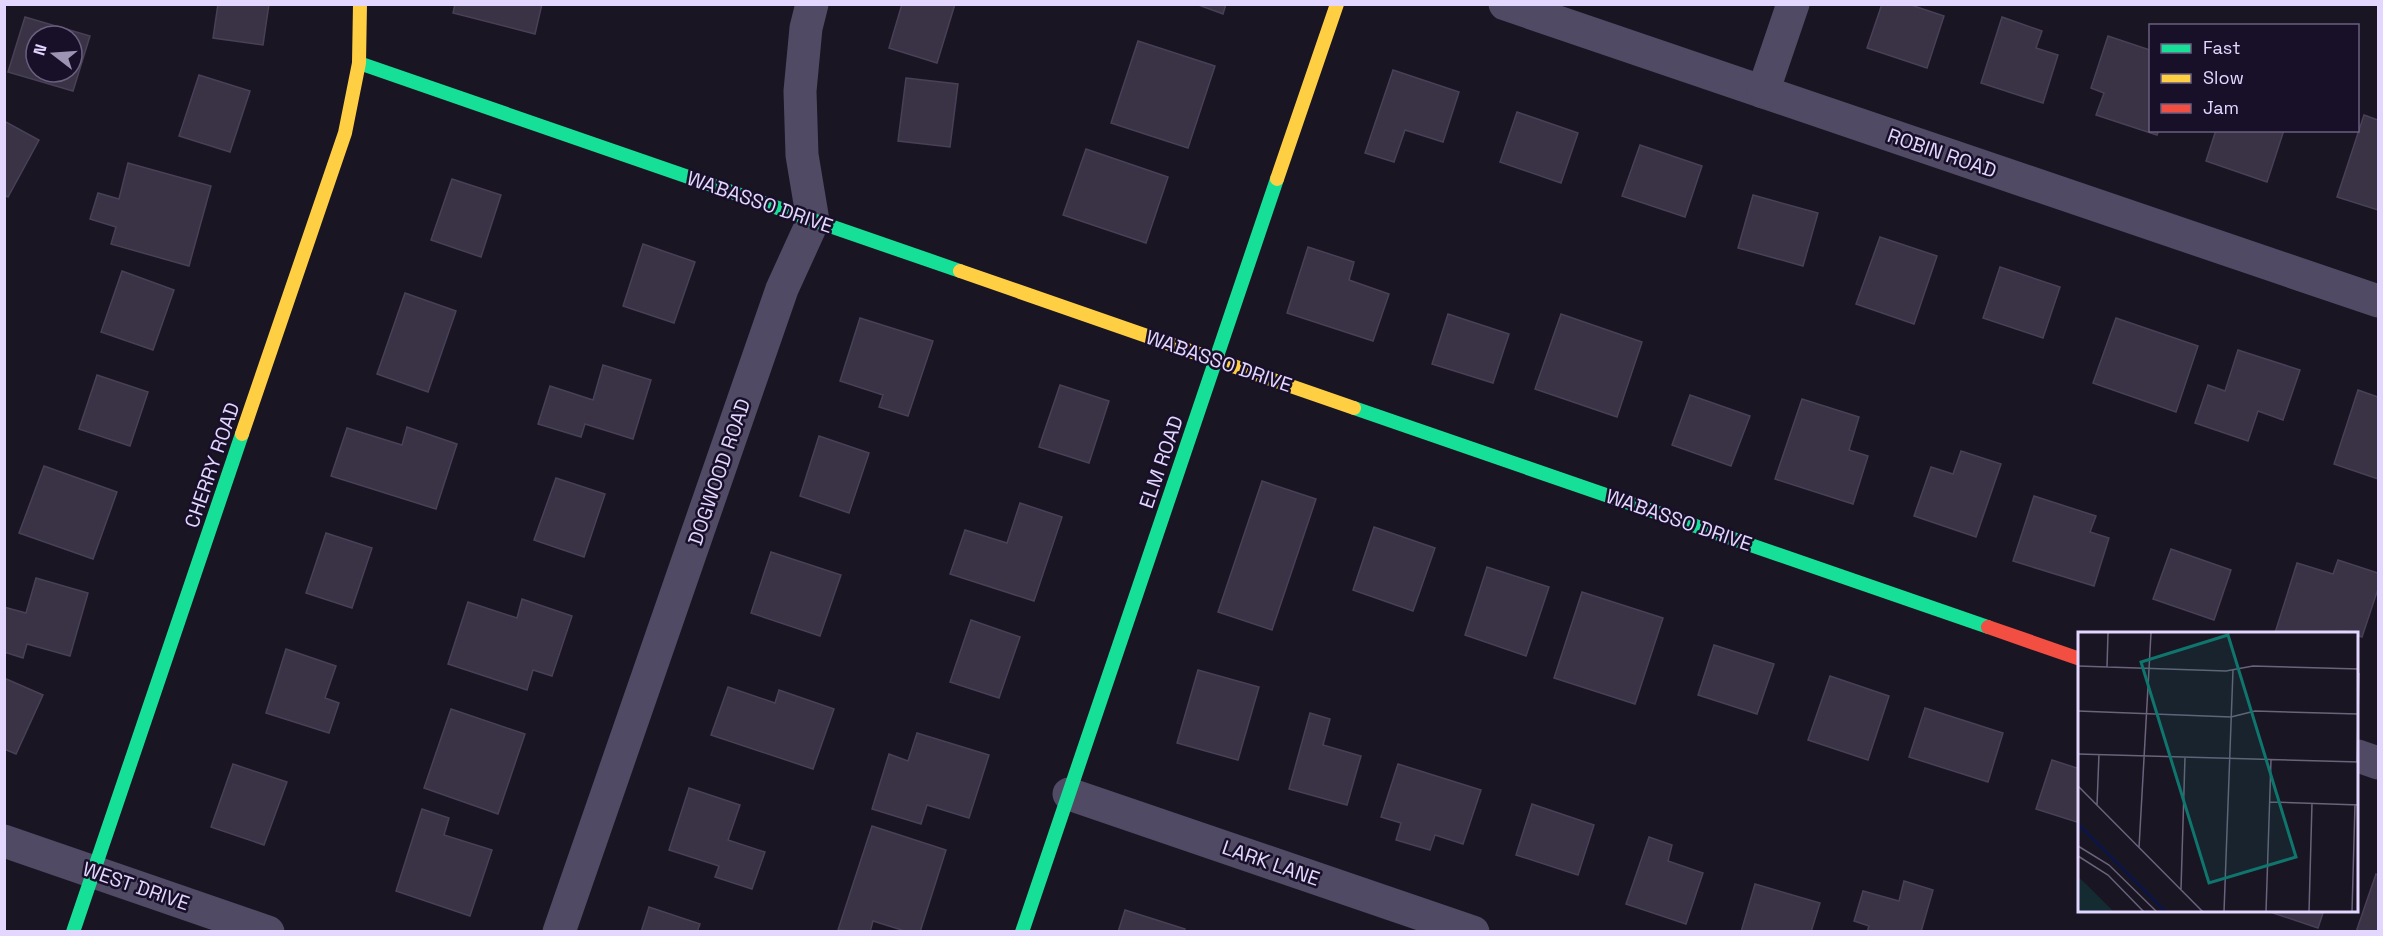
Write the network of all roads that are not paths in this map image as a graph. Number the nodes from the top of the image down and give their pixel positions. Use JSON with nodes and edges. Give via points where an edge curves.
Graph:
{"nodes":[{"id":1,"x":360,"y":4,"type":"edge"},
{"id":2,"x":812,"y":4,"type":"edge"},
{"id":3,"x":1337,"y":4,"type":"edge"},
{"id":4,"x":1505,"y":4,"type":"edge"},
{"id":5,"x":1793,"y":4,"type":"edge"},
{"id":6,"x":359,"y":63,"type":"junction"},
{"id":7,"x":1763,"y":92,"type":"junction"},
{"id":8,"x":813,"y":220,"type":"junction"},
{"id":9,"x":2379,"y":301,"type":"edge"},
{"id":10,"x":1216,"y":360,"type":"junction"},
{"id":11,"x":2078,"y":658,"type":"edge"},
{"id":12,"x":2359,"y":756,"type":"edge"},
{"id":13,"x":2379,"y":763,"type":"edge"},
{"id":14,"x":1069,"y":794,"type":"junction"},
{"id":15,"x":4,"y":841,"type":"edge"},
{"id":16,"x":95,"y":872,"type":"junction"},
{"id":17,"x":73,"y":932,"type":"edge"},
{"id":18,"x":268,"y":932,"type":"edge"},
{"id":19,"x":559,"y":932,"type":"edge"},
{"id":20,"x":1022,"y":932,"type":"edge"},
{"id":21,"x":1473,"y":932,"type":"edge"}],
"edges":[{"from":1,"to":6,"type":"street","name":"CHERRY ROAD"},
{"from":2,"to":8,"type":"street","via":[[800,91],[802,155]]},
{"from":3,"to":10,"type":"street","name":"ELM ROAD"},
{"from":4,"to":7,"type":"street","name":"ROBIN ROAD"},
{"from":5,"to":7,"type":"street"},
{"from":6,"to":8,"type":"street","name":"WABASSO DRIVE"},
{"from":6,"to":16,"type":"street","name":"CHERRY ROAD","via":[[345,133]]},
{"from":7,"to":9,"type":"street","name":"ROBIN ROAD"},
{"from":8,"to":10,"type":"street","name":"WABASSO DRIVE"},
{"from":8,"to":19,"type":"street","name":"DOGWOOD ROAD","via":[[778,301]]},
{"from":10,"to":11,"type":"street","name":"WABASSO DRIVE"},
{"from":10,"to":14,"type":"street","name":"ELM ROAD"},
{"from":12,"to":13,"type":"street"},
{"from":14,"to":20,"type":"street","name":"ELM ROAD"},
{"from":14,"to":21,"type":"street","name":"LARK LANE"},
{"from":15,"to":16,"type":"street","name":"WEST DRIVE"},
{"from":16,"to":17,"type":"street","name":"CHERRY ROAD"},
{"from":16,"to":18,"type":"street","name":"WEST DRIVE"}]}
